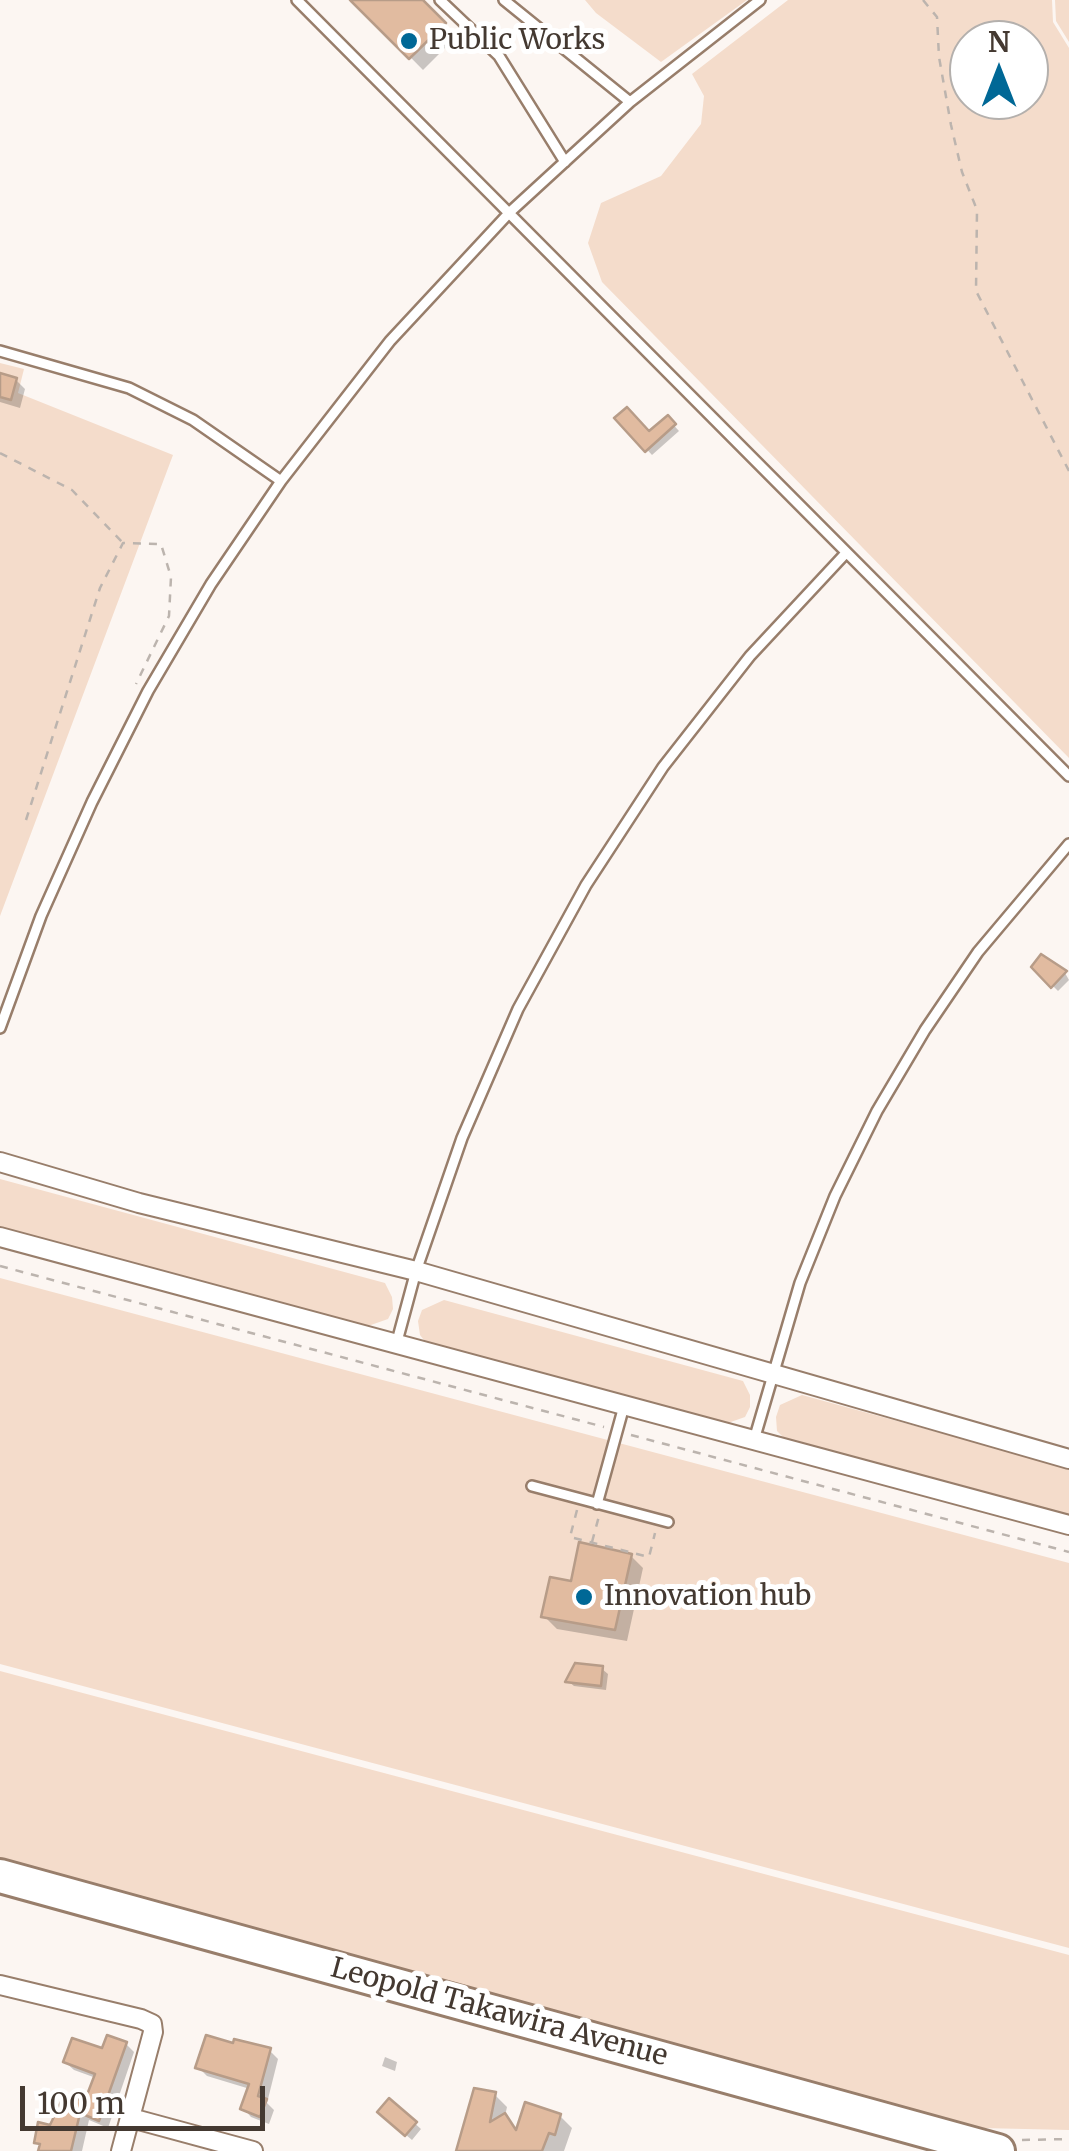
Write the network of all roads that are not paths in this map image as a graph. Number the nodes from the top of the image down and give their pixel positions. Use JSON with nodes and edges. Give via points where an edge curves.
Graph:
{"nodes":[{"id":1,"x":297,"y":0,"type":"edge"},
{"id":2,"x":440,"y":0,"type":"edge"},
{"id":3,"x":504,"y":0,"type":"edge"},
{"id":4,"x":760,"y":0,"type":"edge"},
{"id":5,"x":630,"y":102,"type":"junction"},
{"id":6,"x":565,"y":162,"type":"junction"},
{"id":7,"x":510,"y":212,"type":"junction"},
{"id":8,"x":0,"y":351,"type":"edge"},
{"id":9,"x":281,"y":481,"type":"junction"},
{"id":10,"x":846,"y":553,"type":"junction"},
{"id":11,"x":1069,"y":776,"type":"edge"},
{"id":12,"x":1069,"y":844,"type":"edge"},
{"id":13,"x":0,"y":1028,"type":"edge"},
{"id":14,"x":0,"y":1162,"type":"edge"},
{"id":15,"x":0,"y":1237,"type":"edge"},
{"id":16,"x":416,"y":1271,"type":"junction"},
{"id":17,"x":396,"y":1346,"type":"junction"},
{"id":18,"x":771,"y":1373,"type":"junction"},
{"id":19,"x":624,"y":1406,"type":"junction"},
{"id":20,"x":754,"y":1440,"type":"junction"},
{"id":21,"x":1069,"y":1460,"type":"edge"},
{"id":22,"x":532,"y":1486,"type":"dead end"},
{"id":23,"x":597,"y":1504,"type":"junction"},
{"id":24,"x":663,"y":1521,"type":"road end"},
{"id":25,"x":1069,"y":1524,"type":"edge"},
{"id":26,"x":0,"y":1876,"type":"edge"},
{"id":27,"x":0,"y":1985,"type":"edge"},
{"id":28,"x":131,"y":2118,"type":"junction"},
{"id":29,"x":122,"y":2151,"type":"edge"},
{"id":30,"x":253,"y":2151,"type":"edge"},
{"id":31,"x":998,"y":2151,"type":"edge"}],
"edges":[{"from":1,"to":7,"type":"lane"},
{"from":2,"to":6,"type":"lane","via":[[500,56]]},
{"from":3,"to":5,"type":"lane"},
{"from":4,"to":5,"type":"lane"},
{"from":5,"to":6,"type":"lane"},
{"from":6,"to":7,"type":"lane"},
{"from":7,"to":9,"type":"lane","via":[[390,342]]},
{"from":7,"to":10,"type":"lane"},
{"from":8,"to":9,"type":"lane","via":[[129,388],[193,420]]},
{"from":9,"to":13,"type":"lane","via":[[148,692],[41,916]]},
{"from":10,"to":11,"type":"lane"},
{"from":10,"to":16,"type":"lane","via":[[750,656],[674,753],[586,885],[518,1009],[462,1138]]},
{"from":12,"to":18,"type":"lane","via":[[978,952],[877,1111],[835,1196]]},
{"from":14,"to":16,"type":"street","via":[[139,1204]]},
{"from":15,"to":17,"type":"street"},
{"from":16,"to":17,"type":"lane"},
{"from":16,"to":18,"type":"street"},
{"from":17,"to":19,"type":"street"},
{"from":18,"to":20,"type":"lane"},
{"from":18,"to":21,"type":"street"},
{"from":19,"to":20,"type":"street"},
{"from":19,"to":23,"type":"lane"},
{"from":20,"to":25,"type":"street"},
{"from":22,"to":23,"type":"lane"},
{"from":23,"to":24,"type":"lane"},
{"from":26,"to":31,"type":"highway","name":"Leopold Takawira Avenue"},
{"from":27,"to":28,"type":"street","via":[[152,2024]]},
{"from":28,"to":29,"type":"street"},
{"from":28,"to":30,"type":"street"}]}
